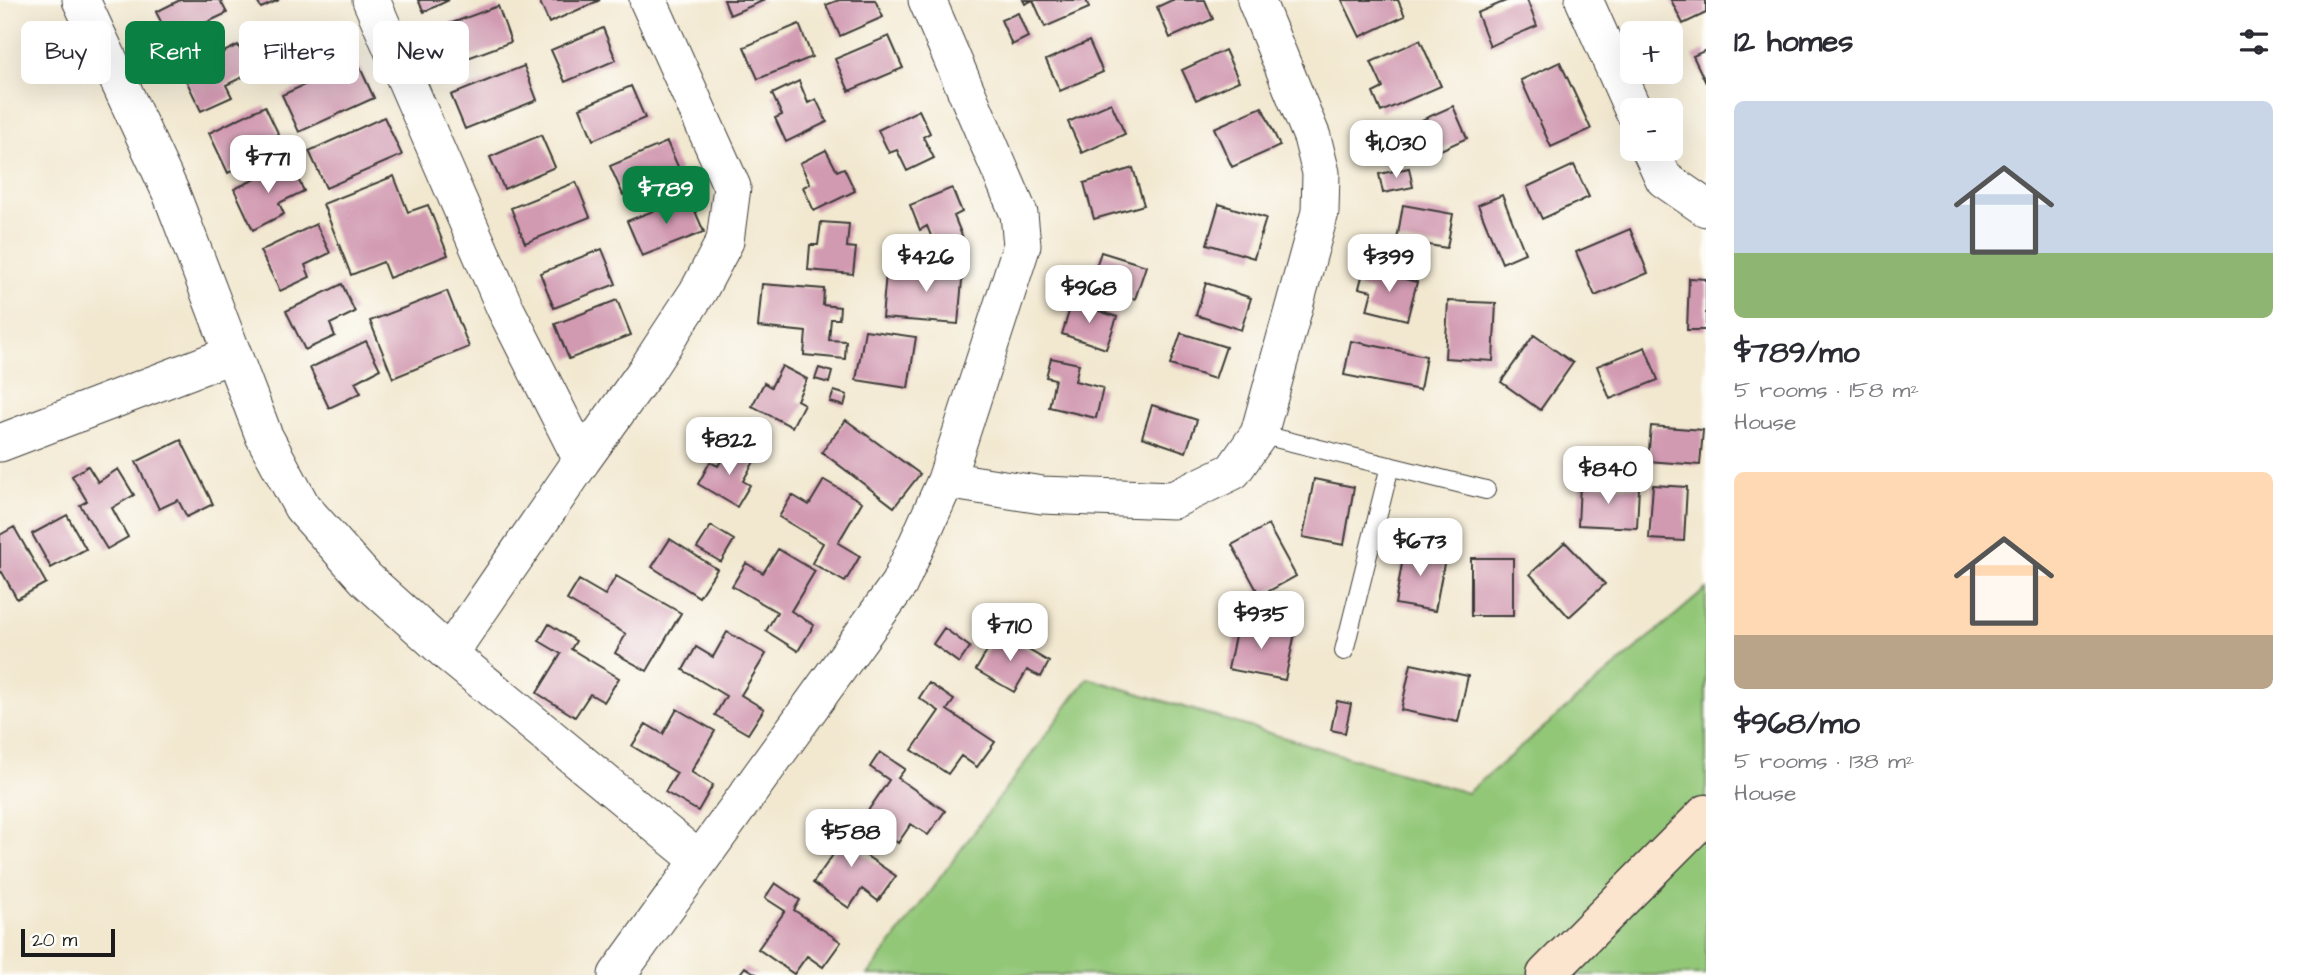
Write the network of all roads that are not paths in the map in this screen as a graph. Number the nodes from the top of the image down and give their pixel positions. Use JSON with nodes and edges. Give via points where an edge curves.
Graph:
{"nodes":[{"id":1,"x":81,"y":0,"type":"edge"},
{"id":2,"x":371,"y":0,"type":"edge"},
{"id":3,"x":648,"y":0,"type":"edge"},
{"id":4,"x":927,"y":0,"type":"edge"},
{"id":5,"x":1256,"y":0,"type":"edge"},
{"id":6,"x":1584,"y":0,"type":"edge"},
{"id":7,"x":1628,"y":98,"type":"edge"},
{"id":8,"x":1656,"y":161,"type":"edge"},
{"id":9,"x":1706,"y":208,"type":"edge"},
{"id":10,"x":233,"y":354,"type":"junction"},
{"id":11,"x":1259,"y":434,"type":"junction"},
{"id":12,"x":0,"y":443,"type":"edge"},
{"id":13,"x":582,"y":460,"type":"junction"},
{"id":14,"x":1390,"y":466,"type":"junction"},
{"id":15,"x":946,"y":480,"type":"junction"},
{"id":16,"x":1486,"y":490,"type":"dead end"},
{"id":17,"x":1343,"y":651,"type":"dead end"},
{"id":18,"x":449,"y":654,"type":"junction"},
{"id":19,"x":1706,"y":814,"type":"edge"},
{"id":20,"x":699,"y":860,"type":"junction"},
{"id":21,"x":617,"y":975,"type":"edge"},
{"id":22,"x":1546,"y":975,"type":"edge"}],
"edges":[{"from":1,"to":10,"type":"street","via":[[171,192]]},
{"from":2,"to":13,"type":"street","via":[[505,308]]},
{"from":3,"to":13,"type":"street","via":[[732,187],[725,241],[654,359]]},
{"from":4,"to":15,"type":"street","via":[[1019,215],[1022,245]]},
{"from":5,"to":11,"type":"street","via":[[1312,137],[1321,173],[1320,212]]},
{"from":6,"to":7,"type":"street"},
{"from":8,"to":9,"type":"street","via":[[1664,179]]},
{"from":10,"to":12,"type":"street"},
{"from":10,"to":18,"type":"street","via":[[264,436],[302,507],[366,579]]},
{"from":11,"to":14,"type":"lane"},
{"from":11,"to":15,"type":"street","via":[[1233,471],[1173,500],[1042,495]]},
{"from":13,"to":18,"type":"street"},
{"from":14,"to":16,"type":"lane"},
{"from":14,"to":17,"type":"lane"},
{"from":15,"to":20,"type":"street","via":[[899,584]]},
{"from":18,"to":20,"type":"street"},
{"from":19,"to":22,"type":"main road"},
{"from":20,"to":21,"type":"street"}]}
